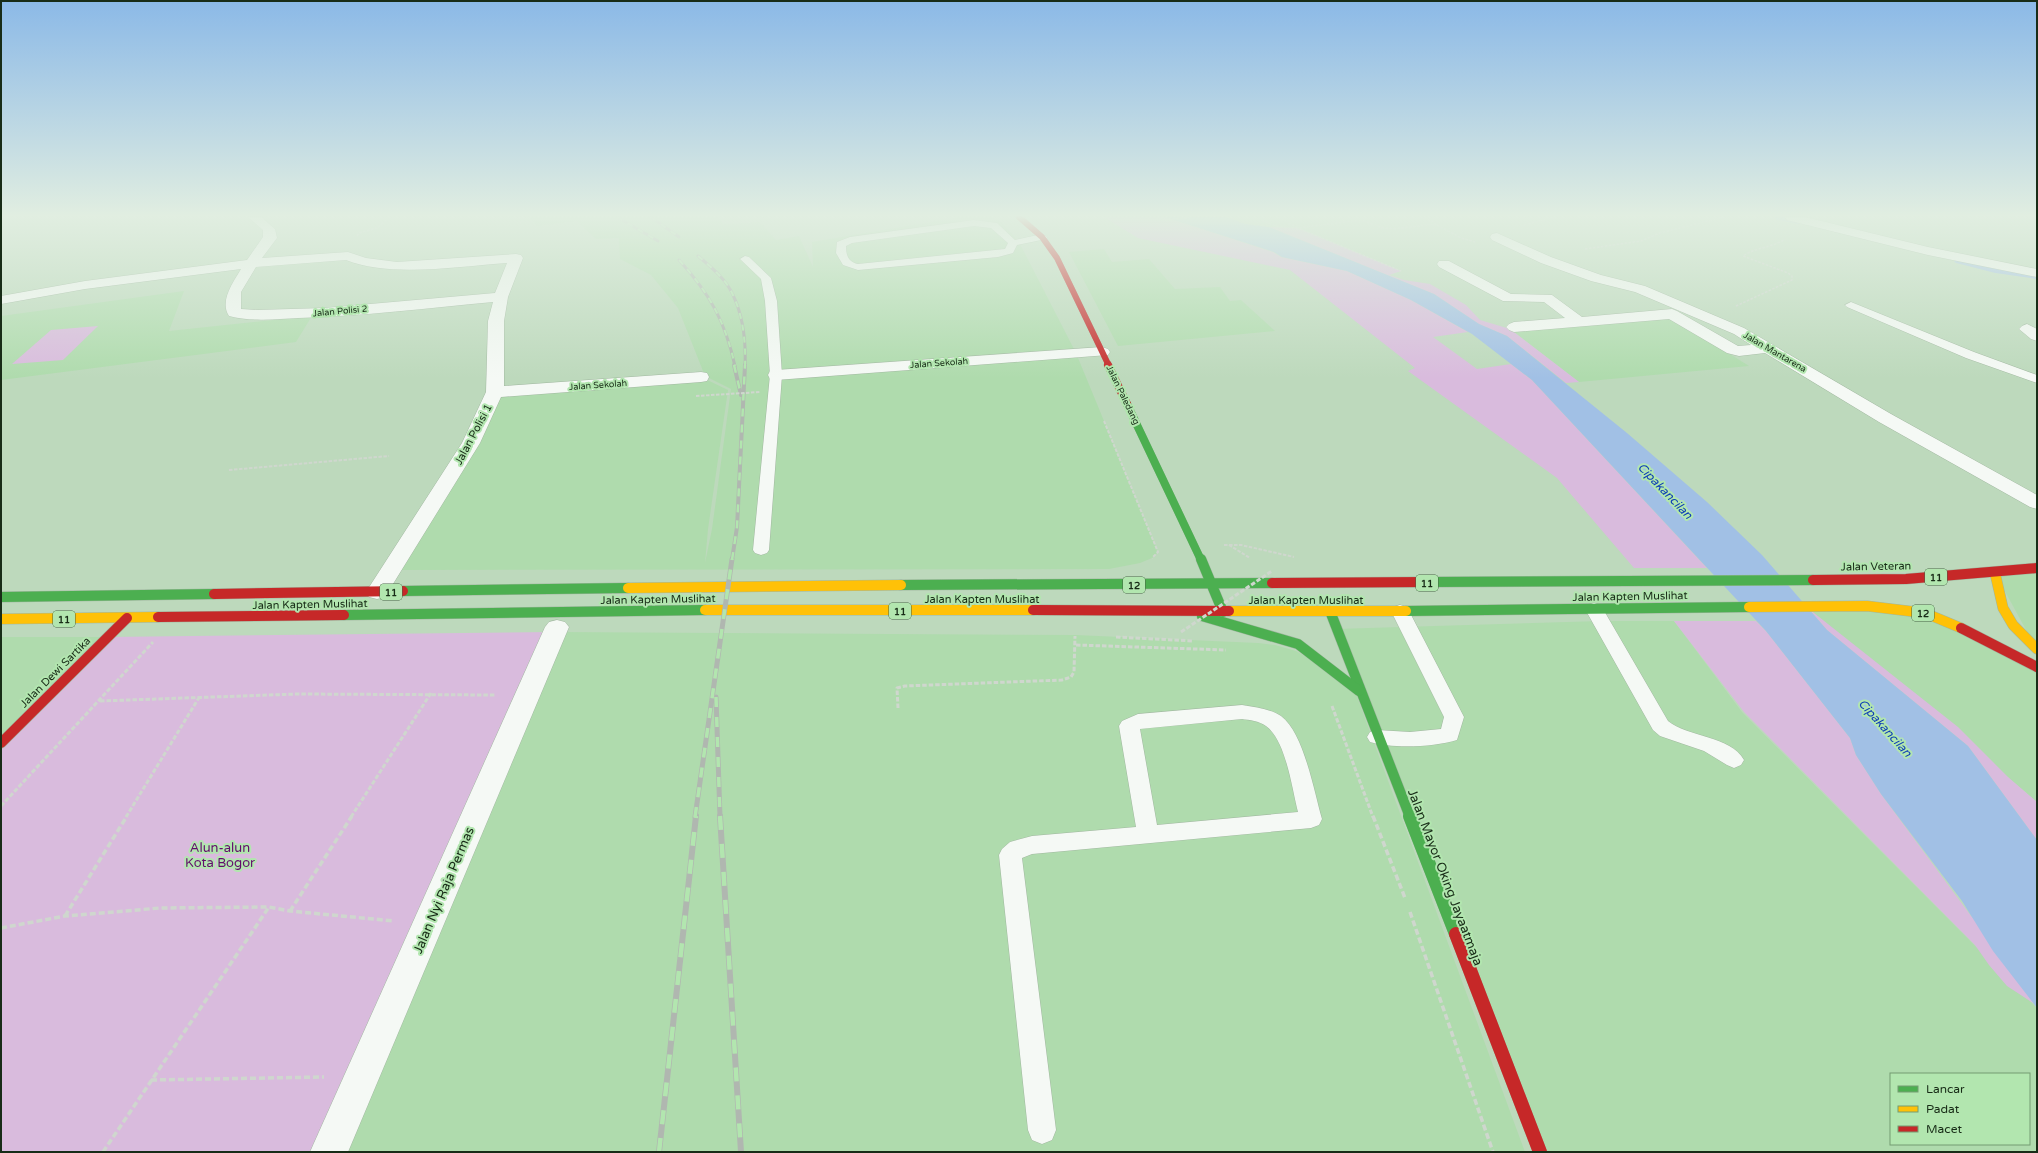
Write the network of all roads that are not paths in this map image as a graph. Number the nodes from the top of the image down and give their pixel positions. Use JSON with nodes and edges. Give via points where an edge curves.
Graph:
{"nodes":[{"id":1,"x":193,"y":271,"type":"edge"},
{"id":2,"x":247,"y":271,"type":"edge"},
{"id":3,"x":511,"y":271,"type":"edge"},
{"id":4,"x":758,"y":271,"type":"edge"},
{"id":5,"x":1063,"y":271,"type":"edge"},
{"id":6,"x":1457,"y":271,"type":"edge"},
{"id":7,"x":1576,"y":271,"type":"edge"},
{"id":8,"x":2026,"y":271,"type":"edge"},
{"id":9,"x":2037,"y":273,"type":"edge"},
{"id":10,"x":501,"y":297,"type":"junction"},
{"id":11,"x":1,"y":300,"type":"edge"},
{"id":12,"x":1850,"y":305,"type":"dead end"},
{"id":13,"x":1578,"y":321,"type":"junction"},
{"id":14,"x":1514,"y":327,"type":"dead end"},
{"id":15,"x":1768,"y":348,"type":"junction"},
{"id":16,"x":1102,"y":352,"type":"junction"},
{"id":17,"x":776,"y":375,"type":"junction"},
{"id":18,"x":701,"y":377,"type":"dead end"},
{"id":19,"x":2037,"y":379,"type":"edge"},
{"id":20,"x":495,"y":392,"type":"junction"},
{"id":21,"x":2037,"y":503,"type":"edge"},
{"id":22,"x":761,"y":550,"type":"dead end"},
{"id":23,"x":2037,"y":568,"type":"edge"},
{"id":24,"x":1995,"y":573,"type":"junction"},
{"id":25,"x":1836,"y":579,"type":"joint"},
{"id":26,"x":1212,"y":585,"type":"junction"},
{"id":27,"x":1055,"y":586,"type":"joint"},
{"id":28,"x":377,"y":592,"type":"junction"},
{"id":29,"x":1,"y":596,"type":"edge"},
{"id":30,"x":1594,"y":609,"type":"junction"},
{"id":31,"x":1330,"y":611,"type":"junction"},
{"id":32,"x":1400,"y":611,"type":"junction"},
{"id":33,"x":1188,"y":612,"type":"junction"},
{"id":34,"x":1223,"y":612,"type":"junction"},
{"id":35,"x":127,"y":618,"type":"junction"},
{"id":36,"x":1,"y":619,"type":"edge"},
{"id":37,"x":557,"y":627,"type":"dead end"},
{"id":38,"x":2037,"y":649,"type":"edge"},
{"id":39,"x":2037,"y":667,"type":"edge"},
{"id":40,"x":1359,"y":691,"type":"junction"},
{"id":41,"x":1377,"y":737,"type":"junction"},
{"id":42,"x":1,"y":743,"type":"edge"},
{"id":43,"x":1734,"y":760,"type":"dead end"},
{"id":44,"x":1148,"y":836,"type":"junction"},
{"id":45,"x":1042,"y":1130,"type":"dead end"},
{"id":46,"x":329,"y":1152,"type":"edge"},
{"id":47,"x":1540,"y":1152,"type":"edge"}],
"edges":[{"from":1,"to":11,"type":"street"},
{"from":2,"to":10,"type":"street","name":"Jalan Polisi 2","via":[[234,292],[234,313],[319,313]]},
{"from":3,"to":10,"type":"street","name":"Jalan Polisi 1"},
{"from":4,"to":17,"type":"lane","via":[[766,278],[771,301]]},
{"from":5,"to":16,"type":"main road","name":"Jalan Paledang"},
{"from":6,"to":13,"type":"street","via":[[1508,298],[1547,298]]},
{"from":7,"to":15,"type":"street","name":"Jalan Mantarena","via":[[1640,289],[1711,318]]},
{"from":8,"to":9,"type":"street"},
{"from":10,"to":20,"type":"street","name":"Jalan Polisi 1","via":[[496,321]]},
{"from":12,"to":19,"type":"lane","via":[[1970,355]]},
{"from":13,"to":14,"type":"street"},
{"from":13,"to":15,"type":"street","via":[[1672,314],[1736,351]]},
{"from":15,"to":21,"type":"street","name":"Jalan Mantarena"},
{"from":16,"to":17,"type":"street","name":"Jalan Sekolah"},
{"from":16,"to":26,"type":"main road","name":"Jalan Paledang"},
{"from":17,"to":22,"type":"lane"},
{"from":18,"to":20,"type":"street","name":"Jalan Sekolah"},
{"from":20,"to":28,"type":"street","name":"Jalan Polisi 1","via":[[471,443]]},
{"from":23,"to":24,"type":"main road","name":"Jalan Veteran","number":"11"},
{"from":24,"to":25,"type":"main road","name":"Jalan Veteran","number":"11","via":[[1906,579]]},
{"from":24,"to":38,"type":"main road","via":[[2003,608],[2013,625]]},
{"from":25,"to":26,"type":"main road","name":"Jalan Kapten Muslihat","number":"11"},
{"from":26,"to":27,"type":"main road","name":"Jalan Kapten Muslihat","number":"12"},
{"from":26,"to":34,"type":"main road","name":"Jalan Paledang"},
{"from":27,"to":28,"type":"main road","name":"Jalan Kapten Muslihat","number":"11","via":[[787,586]]},
{"from":28,"to":29,"type":"main road","name":"Jalan Kapten Muslihat","number":"11"},
{"from":30,"to":32,"type":"main road","name":"Jalan Kapten Muslihat"},
{"from":30,"to":39,"type":"main road","name":"Jalan Kapten Muslihat","number":"12","via":[[1867,606],[1925,613],[1975,634]]},
{"from":30,"to":43,"type":"lane","via":[[1660,725],[1672,733],[1711,746]]},
{"from":31,"to":32,"type":"main road","name":"Jalan Kapten Muslihat"},
{"from":31,"to":34,"type":"main road","name":"Jalan Kapten Muslihat"},
{"from":31,"to":40,"type":"main road","name":"Jalan Mayor Oking Jayaatmaja"},
{"from":32,"to":41,"type":"lane","via":[[1454,717],[1450,735],[1410,739]]},
{"from":33,"to":34,"type":"main road","name":"Jalan Kapten Muslihat"},
{"from":33,"to":35,"type":"main road","name":"Jalan Kapten Muslihat","number":"11","via":[[725,610]]},
{"from":33,"to":40,"type":"main road","via":[[1298,644]]},
{"from":35,"to":36,"type":"main road","name":"Jalan Kapten Muslihat","number":"11"},
{"from":35,"to":42,"type":"main road","name":"Jalan Dewi Sartika"},
{"from":37,"to":46,"type":"street","name":"Jalan Nyi Raja Permas"},
{"from":40,"to":41,"type":"main road","name":"Jalan Mayor Oking Jayaatmaja"},
{"from":41,"to":47,"type":"main road","name":"Jalan Mayor Oking Jayaatmaja"},
{"from":44,"to":44,"type":"lane","via":[[1311,819],[1288,738],[1276,723],[1260,714],[1242,712],[1132,723],[1129,732]]},
{"from":44,"to":45,"type":"lane","via":[[1032,845],[1018,848],[1010,855]]}]}
